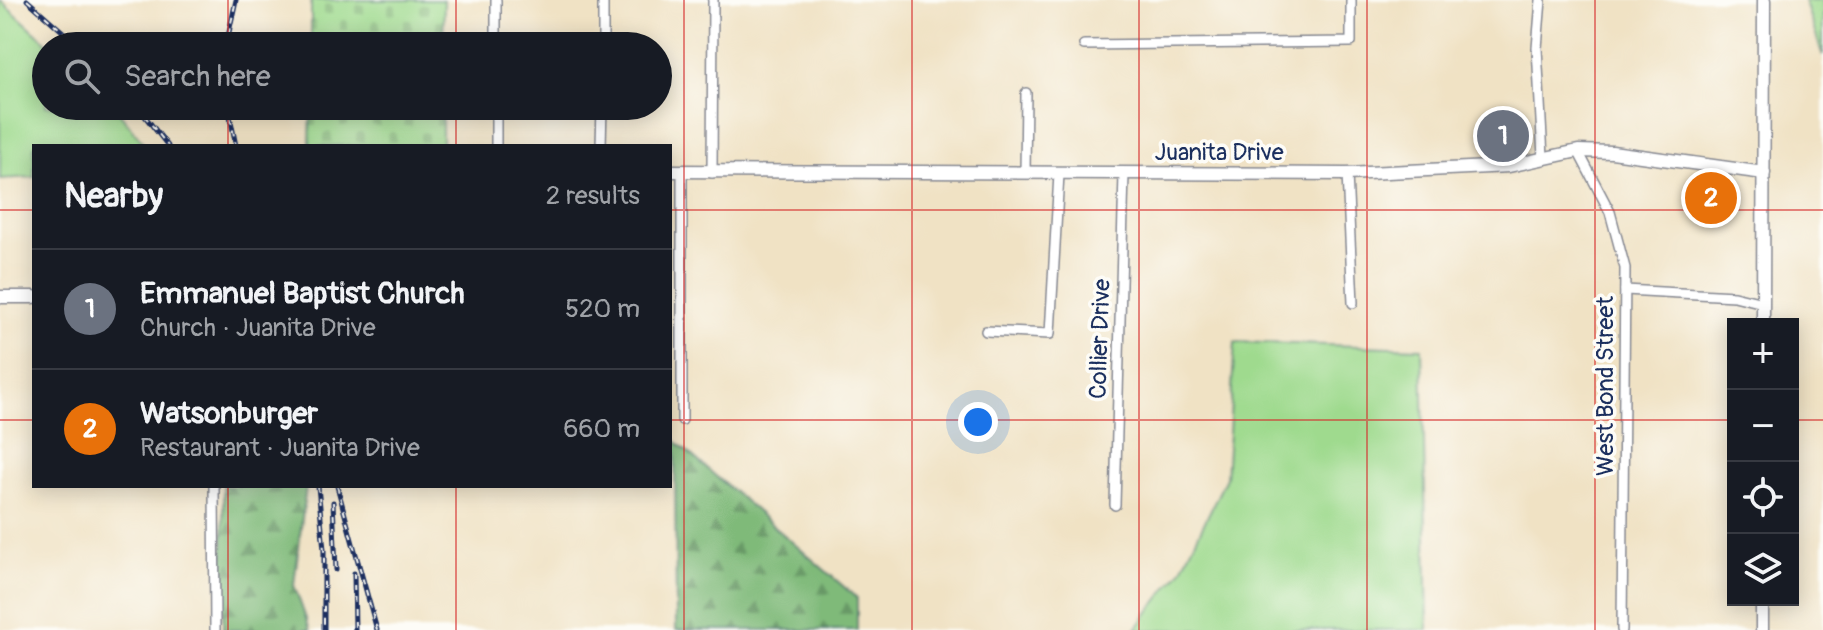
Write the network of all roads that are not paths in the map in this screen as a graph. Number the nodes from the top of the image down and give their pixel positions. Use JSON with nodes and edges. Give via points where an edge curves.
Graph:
{"nodes":[{"id":1,"x":496,"y":0,"type":"edge"},
{"id":2,"x":603,"y":0,"type":"edge"},
{"id":3,"x":713,"y":0,"type":"edge"},
{"id":4,"x":1351,"y":0,"type":"edge"},
{"id":5,"x":1541,"y":0,"type":"edge"},
{"id":6,"x":1764,"y":0,"type":"edge"},
{"id":7,"x":496,"y":32,"type":"edge"},
{"id":8,"x":603,"y":32,"type":"edge"},
{"id":9,"x":1084,"y":45,"type":"dead end"},
{"id":10,"x":1026,"y":93,"type":"dead end"},
{"id":11,"x":496,"y":120,"type":"edge"},
{"id":12,"x":602,"y":120,"type":"edge"},
{"id":13,"x":496,"y":144,"type":"edge"},
{"id":14,"x":601,"y":144,"type":"edge"},
{"id":15,"x":1578,"y":151,"type":"junction"},
{"id":16,"x":1543,"y":157,"type":"junction"},
{"id":17,"x":676,"y":171,"type":"edge"},
{"id":18,"x":712,"y":173,"type":"junction"},
{"id":19,"x":1025,"y":173,"type":"junction"},
{"id":20,"x":1764,"y":173,"type":"junction"},
{"id":21,"x":1059,"y":174,"type":"junction"},
{"id":22,"x":1124,"y":174,"type":"junction"},
{"id":23,"x":1347,"y":174,"type":"junction"},
{"id":24,"x":1625,"y":290,"type":"junction"},
{"id":25,"x":0,"y":297,"type":"edge"},
{"id":26,"x":32,"y":297,"type":"edge"},
{"id":27,"x":1353,"y":303,"type":"dead end"},
{"id":28,"x":1763,"y":303,"type":"junction"},
{"id":29,"x":1763,"y":318,"type":"edge"},
{"id":30,"x":986,"y":331,"type":"dead end"},
{"id":31,"x":682,"y":420,"type":"dead end"},
{"id":32,"x":214,"y":488,"type":"edge"},
{"id":33,"x":1115,"y":505,"type":"dead end"},
{"id":34,"x":1762,"y":606,"type":"edge"},
{"id":35,"x":215,"y":630,"type":"edge"},
{"id":36,"x":1622,"y":630,"type":"edge"},
{"id":37,"x":1762,"y":630,"type":"edge"}],
"edges":[{"from":1,"to":7,"type":"street"},
{"from":2,"to":8,"type":"street"},
{"from":3,"to":18,"type":"street"},
{"from":4,"to":9,"type":"street","via":[[1351,42]]},
{"from":5,"to":16,"type":"street","via":[[1537,48]]},
{"from":6,"to":20,"type":"street"},
{"from":10,"to":19,"type":"street"},
{"from":11,"to":13,"type":"street"},
{"from":12,"to":14,"type":"street"},
{"from":15,"to":16,"type":"street","name":"Juanita Drive"},
{"from":15,"to":20,"type":"street","name":"Juanita Drive"},
{"from":15,"to":24,"type":"street","name":"West Bond Street","via":[[1610,212],[1625,268]]},
{"from":16,"to":23,"type":"street","name":"Juanita Drive","via":[[1509,166]]},
{"from":17,"to":18,"type":"street","name":"Juanita Drive"},
{"from":17,"to":31,"type":"street"},
{"from":18,"to":19,"type":"street","name":"Juanita Drive"},
{"from":19,"to":21,"type":"street","name":"Juanita Drive"},
{"from":20,"to":28,"type":"street"},
{"from":21,"to":22,"type":"street","name":"Juanita Drive"},
{"from":21,"to":30,"type":"street","via":[[1050,334]]},
{"from":22,"to":23,"type":"street","name":"Juanita Drive"},
{"from":22,"to":33,"type":"street","name":"Collier Drive"},
{"from":23,"to":27,"type":"street"},
{"from":24,"to":28,"type":"street","via":[[1734,296]]},
{"from":24,"to":36,"type":"street","name":"West Bond Street"},
{"from":25,"to":26,"type":"street"},
{"from":28,"to":29,"type":"street"},
{"from":32,"to":35,"type":"street"},
{"from":34,"to":37,"type":"street"}]}
